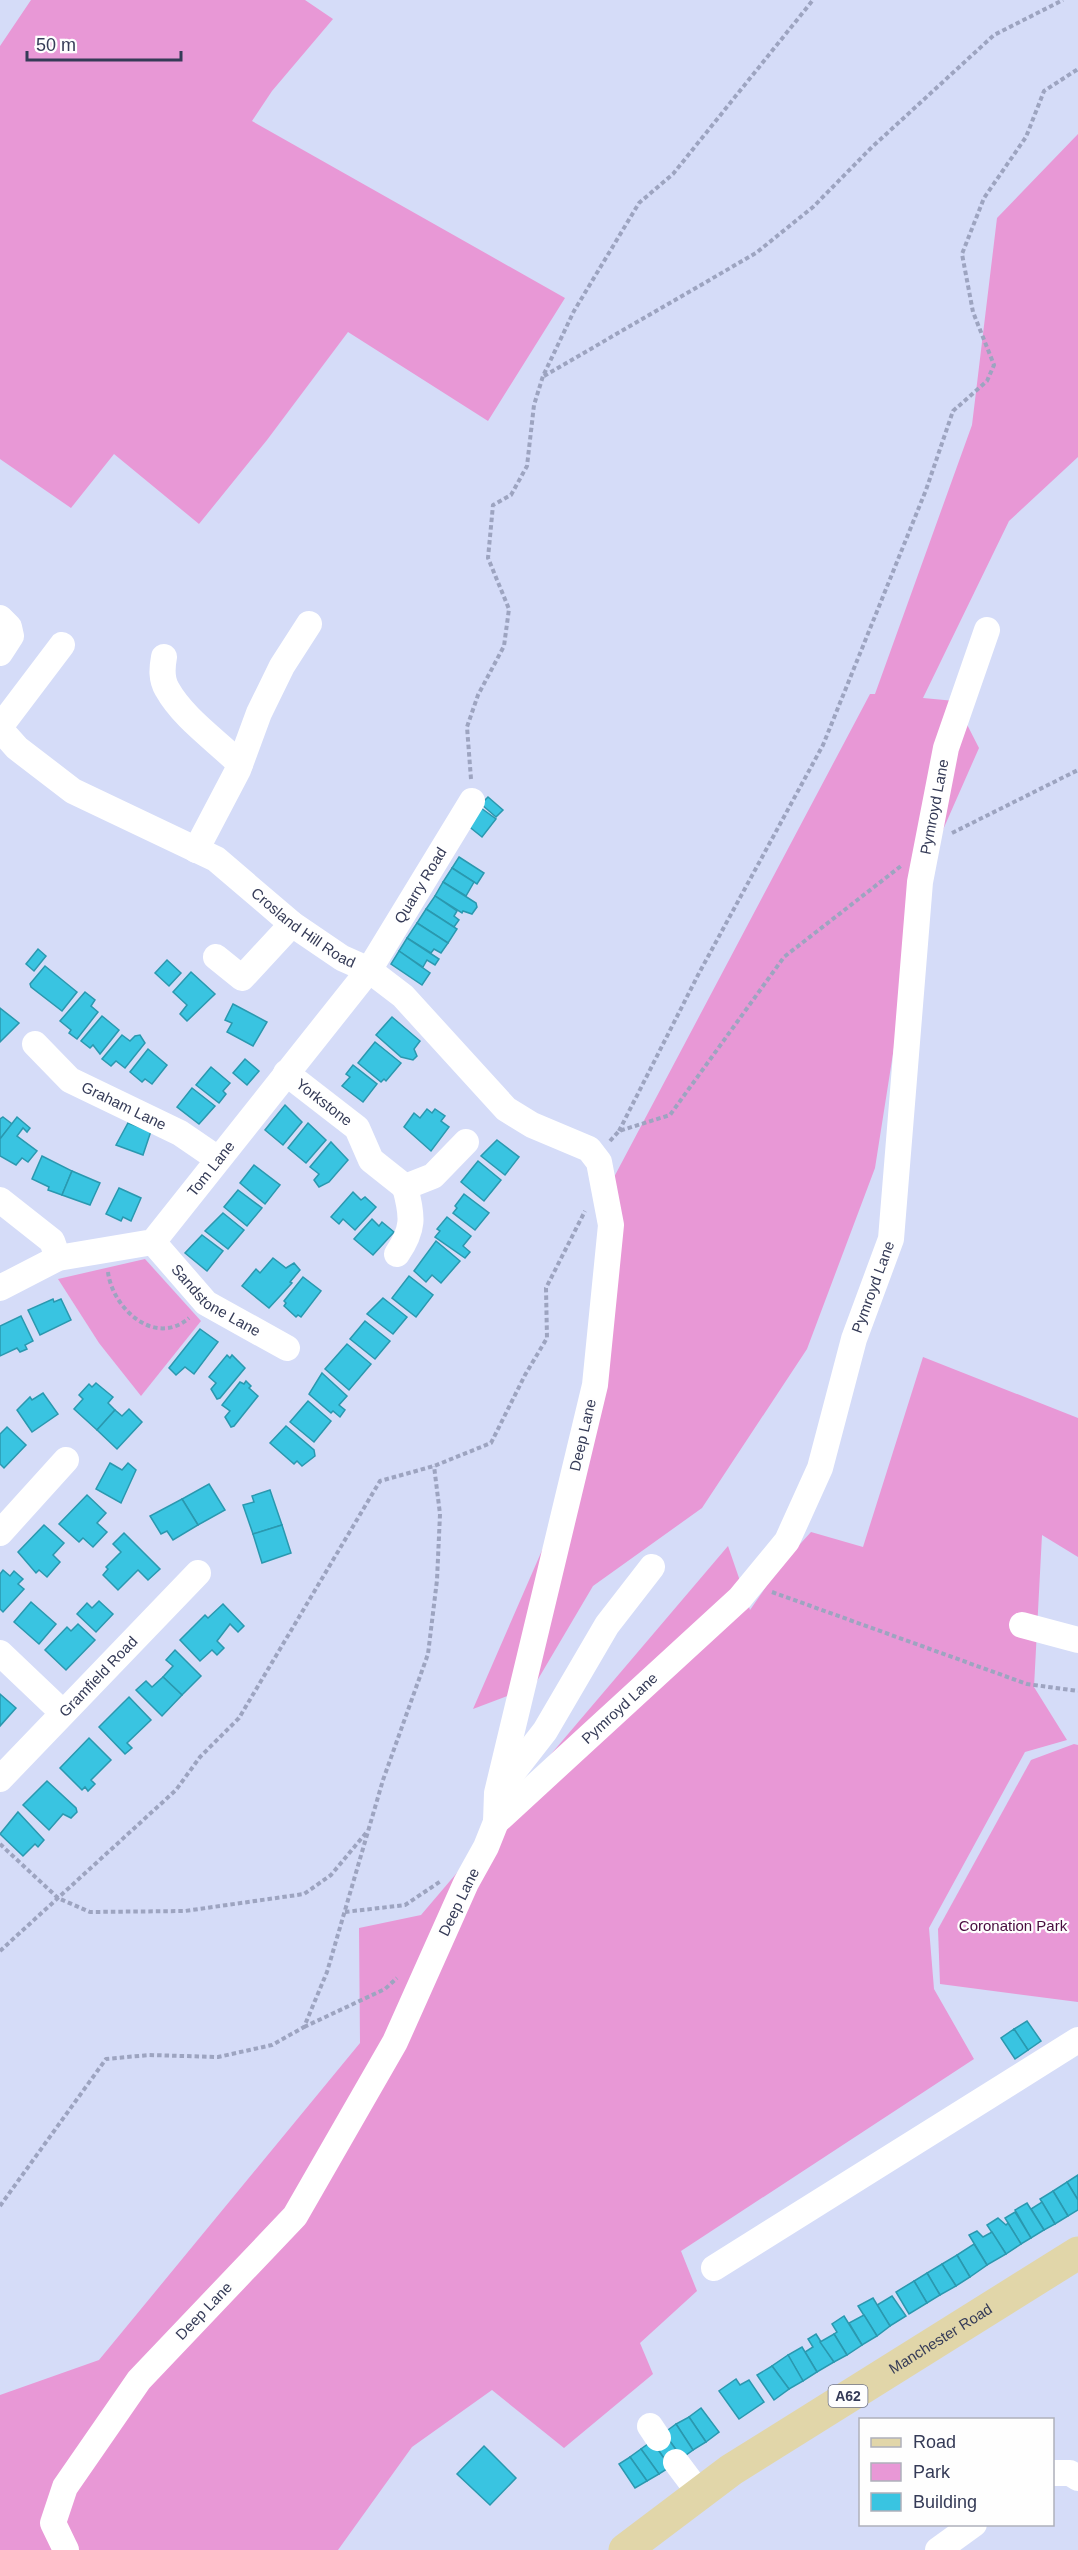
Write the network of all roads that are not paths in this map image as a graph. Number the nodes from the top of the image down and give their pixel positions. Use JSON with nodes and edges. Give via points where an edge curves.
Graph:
{"nodes":[{"id":1,"x":0,"y":618,"type":"edge"},
{"id":2,"x":309,"y":624,"type":"dead end"},
{"id":3,"x":987,"y":630,"type":"dead end"},
{"id":4,"x":62,"y":645,"type":"dead end"},
{"id":5,"x":0,"y":653,"type":"edge"},
{"id":6,"x":164,"y":657,"type":"dead end"},
{"id":7,"x":0,"y":728,"type":"edge"},
{"id":8,"x":240,"y":764,"type":"junction"},
{"id":9,"x":472,"y":801,"type":"road end"},
{"id":10,"x":196,"y":850,"type":"junction"},
{"id":11,"x":292,"y":924,"type":"junction"},
{"id":12,"x":216,"y":957,"type":"dead end"},
{"id":13,"x":369,"y":970,"type":"junction"},
{"id":14,"x":35,"y":1044,"type":"dead end"},
{"id":15,"x":286,"y":1073,"type":"junction"},
{"id":16,"x":466,"y":1142,"type":"dead end"},
{"id":17,"x":218,"y":1160,"type":"junction"},
{"id":18,"x":596,"y":1161,"type":"joint"},
{"id":19,"x":405,"y":1187,"type":"junction"},
{"id":20,"x":0,"y":1200,"type":"edge"},
{"id":21,"x":153,"y":1242,"type":"junction"},
{"id":22,"x":397,"y":1254,"type":"dead end"},
{"id":23,"x":58,"y":1258,"type":"junction"},
{"id":24,"x":0,"y":1288,"type":"edge"},
{"id":25,"x":287,"y":1348,"type":"dead end"},
{"id":26,"x":66,"y":1460,"type":"dead end"},
{"id":27,"x":0,"y":1533,"type":"edge"},
{"id":28,"x":652,"y":1567,"type":"dead end"},
{"id":29,"x":198,"y":1573,"type":"dead end"},
{"id":30,"x":1022,"y":1625,"type":"dead end"},
{"id":31,"x":1078,"y":1640,"type":"edge"},
{"id":32,"x":0,"y":1653,"type":"edge"},
{"id":33,"x":62,"y":1712,"type":"junction"},
{"id":34,"x":0,"y":1779,"type":"edge"},
{"id":35,"x":497,"y":1793,"type":"junction"},
{"id":36,"x":496,"y":1822,"type":"junction"},
{"id":37,"x":1078,"y":2040,"type":"edge"},
{"id":38,"x":1078,"y":2253,"type":"edge"},
{"id":39,"x":714,"y":2268,"type":"dead end"},
{"id":40,"x":676,"y":2462,"type":"dead end"},
{"id":41,"x":1054,"y":2473,"type":"edge"},
{"id":42,"x":1078,"y":2478,"type":"edge"},
{"id":43,"x":700,"y":2494,"type":"junction"},
{"id":44,"x":971,"y":2526,"type":"edge"},
{"id":45,"x":66,"y":2550,"type":"edge"},
{"id":46,"x":626,"y":2550,"type":"edge"},
{"id":47,"x":938,"y":2550,"type":"edge"}],
"edges":[{"from":1,"to":5,"type":"street","via":[[11,636]]},
{"from":2,"to":8,"type":"street","via":[[282,666]]},
{"from":3,"to":36,"type":"street","name":"Pymroyd Lane","via":[[946,748],[920,882],[891,1239],[854,1339],[819,1468],[787,1541],[740,1598]]},
{"from":4,"to":7,"type":"street"},
{"from":6,"to":8,"type":"street","via":[[161,671],[166,688]]},
{"from":7,"to":10,"type":"street","name":"Crosland Hill Road","via":[[17,748],[73,791]]},
{"from":8,"to":10,"type":"street"},
{"from":9,"to":13,"type":"street","name":"Quarry Road"},
{"from":10,"to":11,"type":"street","name":"Crosland Hill Road","via":[[216,859]]},
{"from":11,"to":12,"type":"street","via":[[242,978]]},
{"from":11,"to":13,"type":"street","name":"Crosland Hill Road","via":[[342,958]]},
{"from":13,"to":15,"type":"street","name":"Tom Lane"},
{"from":13,"to":18,"type":"street","name":"Crosland Hill Road","via":[[403,996],[506,1108]]},
{"from":14,"to":17,"type":"street","name":"Graham Lane","via":[[70,1080],[180,1133]]},
{"from":15,"to":17,"type":"street","name":"Tom Lane"},
{"from":15,"to":19,"type":"street","name":"Yorkstone","via":[[357,1128],[371,1160]]},
{"from":16,"to":19,"type":"street","via":[[433,1176]]},
{"from":17,"to":21,"type":"street","name":"Tom Lane"},
{"from":18,"to":35,"type":"street","name":"Deep Lane","via":[[611,1225],[595,1385]]},
{"from":19,"to":22,"type":"street","via":[[411,1210],[410,1235]]},
{"from":20,"to":23,"type":"street","via":[[52,1241]]},
{"from":21,"to":23,"type":"street"},
{"from":21,"to":25,"type":"street","name":"Sandstone Lane","via":[[206,1303]]},
{"from":23,"to":24,"type":"street"},
{"from":26,"to":27,"type":"street"},
{"from":28,"to":35,"type":"street","via":[[608,1624],[545,1731]]},
{"from":29,"to":33,"type":"street","name":"Gramfield Road"},
{"from":30,"to":31,"type":"street"},
{"from":32,"to":33,"type":"street"},
{"from":33,"to":34,"type":"street","name":"Gramfield Road"},
{"from":35,"to":36,"type":"street","name":"Deep Lane"},
{"from":36,"to":45,"type":"street","name":"Deep Lane","via":[[395,2042],[295,2216],[139,2380],[65,2487],[53,2523]]},
{"from":37,"to":39,"type":"street"},
{"from":38,"to":43,"type":"main road","name":"Manchester Road","number":"A62","via":[[731,2470]]},
{"from":40,"to":43,"type":"street"},
{"from":41,"to":42,"type":"street","via":[[1070,2473]]},
{"from":43,"to":46,"type":"main road","name":"Manchester Road","number":"A62"},
{"from":44,"to":47,"type":"street"}]}
